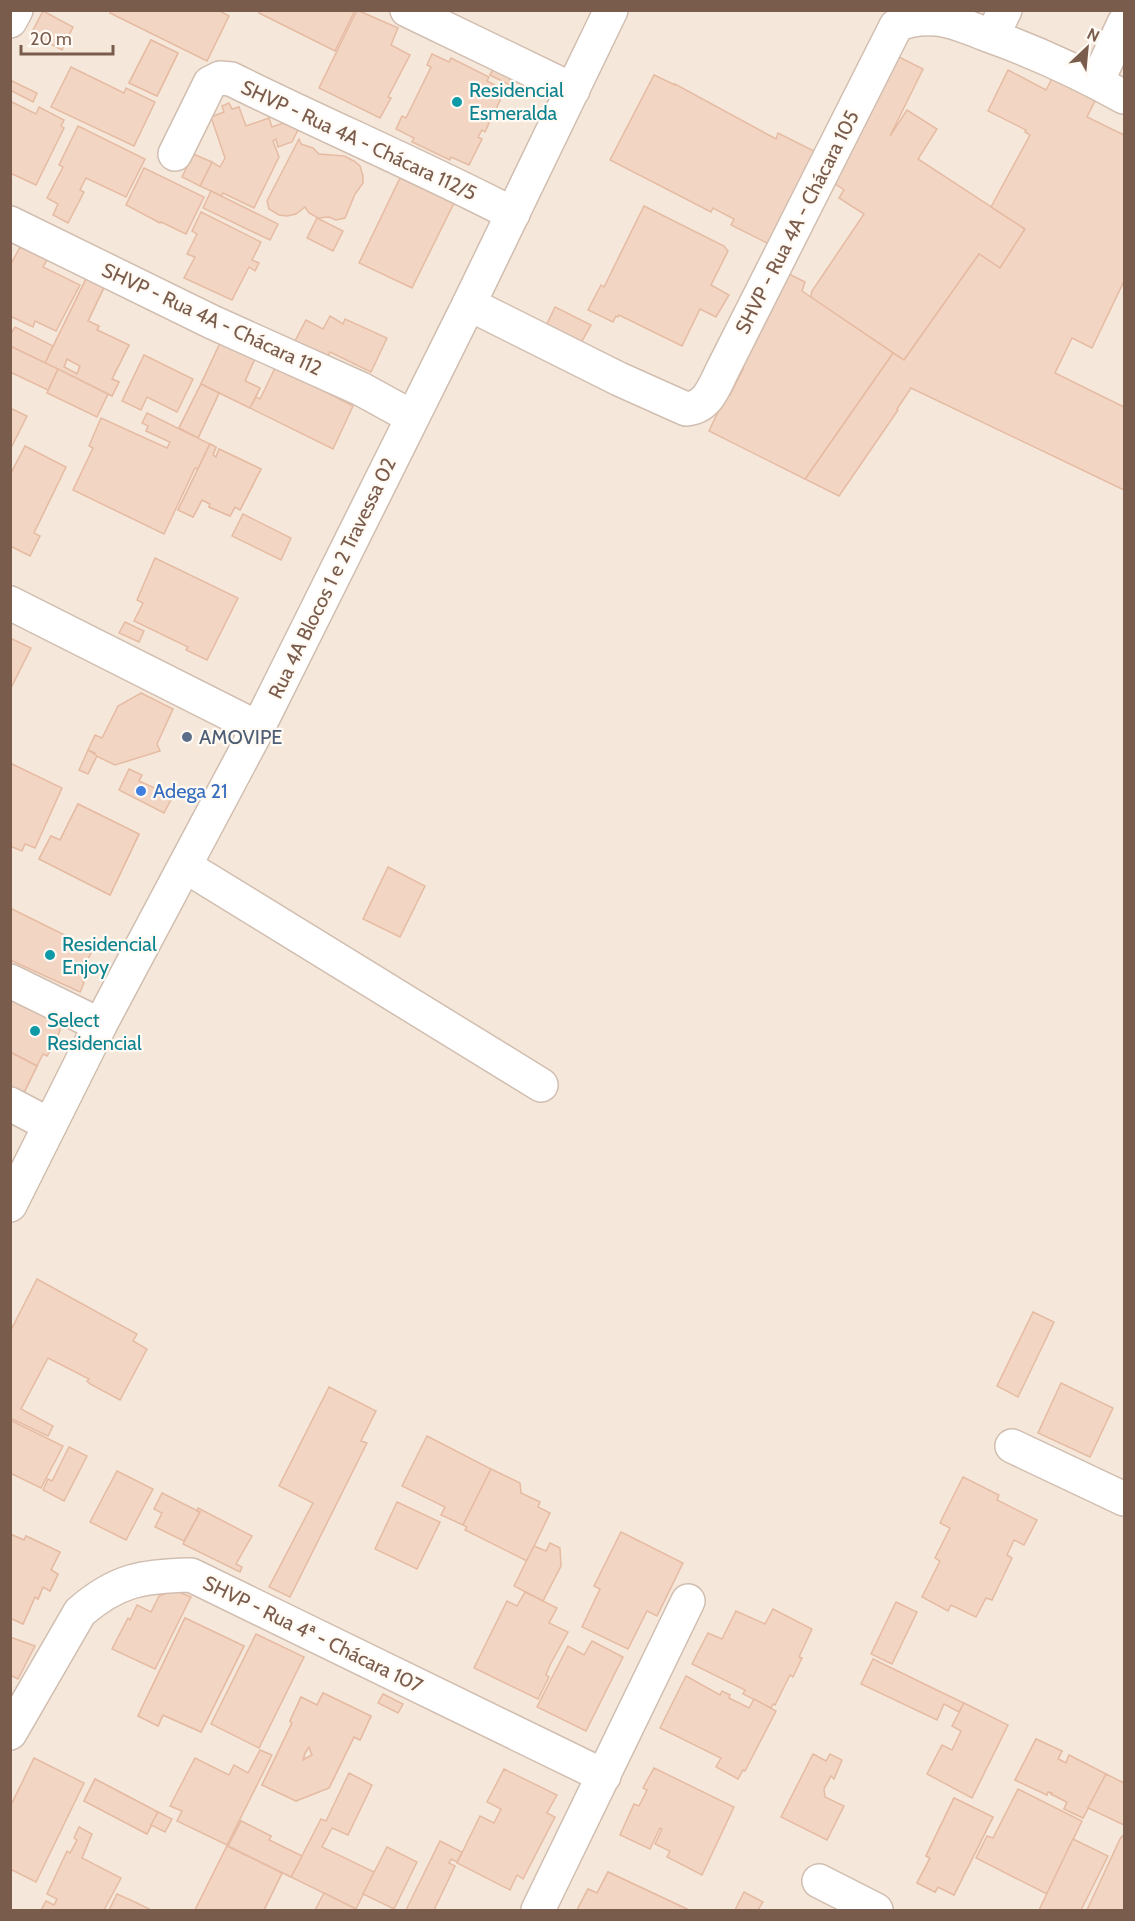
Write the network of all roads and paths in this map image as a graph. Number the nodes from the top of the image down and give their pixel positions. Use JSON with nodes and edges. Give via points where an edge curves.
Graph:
{"nodes":[{"id":1,"x":16,"y":10,"type":"edge"},
{"id":2,"x":407,"y":10,"type":"edge"},
{"id":3,"x":611,"y":10,"type":"edge"},
{"id":4,"x":10,"y":21,"type":"edge"},
{"id":5,"x":998,"y":23,"type":"edge"},
{"id":6,"x":1125,"y":23,"type":"edge"},
{"id":7,"x":1111,"y":89,"type":"edge"},
{"id":8,"x":573,"y":90,"type":"junction"},
{"id":9,"x":175,"y":154,"type":"dead end"},
{"id":10,"x":513,"y":214,"type":"junction"},
{"id":11,"x":10,"y":223,"type":"edge"},
{"id":12,"x":469,"y":304,"type":"junction"},
{"id":13,"x":412,"y":417,"type":"junction"},
{"id":14,"x":10,"y":603,"type":"edge"},
{"id":15,"x":258,"y":728,"type":"junction"},
{"id":16,"x":185,"y":866,"type":"junction"},
{"id":17,"x":10,"y":981,"type":"edge"},
{"id":18,"x":100,"y":1025,"type":"junction"},
{"id":19,"x":541,"y":1085,"type":"dead end"},
{"id":20,"x":10,"y":1104,"type":"edge"},
{"id":21,"x":50,"y":1125,"type":"junction"},
{"id":22,"x":10,"y":1205,"type":"edge"},
{"id":23,"x":1011,"y":1446,"type":"dead end"},
{"id":24,"x":1125,"y":1499,"type":"edge"},
{"id":25,"x":688,"y":1601,"type":"dead end"},
{"id":26,"x":10,"y":1733,"type":"edge"},
{"id":27,"x":604,"y":1776,"type":"junction"},
{"id":28,"x":819,"y":1881,"type":"dead end"},
{"id":29,"x":538,"y":1911,"type":"edge"},
{"id":30,"x":876,"y":1911,"type":"edge"}],
"edges":[{"from":1,"to":4,"type":"street"},
{"from":2,"to":8,"type":"street"},
{"from":3,"to":8,"type":"street","name":"Rua 4A Blocos 1 e 2 Travessa 02"},
{"from":5,"to":7,"type":"street","name":"SHVP - Rua 4A - Chácara 105","via":[[1030,50]]},
{"from":5,"to":12,"type":"street","name":"SHVP - Rua 4A - Chácara 105","via":[[938,19],[906,20],[896,26],[724,367],[704,403],[697,408],[686,410],[619,380]]},
{"from":6,"to":7,"type":"street"},
{"from":8,"to":10,"type":"street","name":"Rua 4A Blocos 1 e 2 Travessa 02"},
{"from":9,"to":10,"type":"street","name":"SHVP - Rua 4A - Chácara 112/5","via":[[210,83],[220,78],[231,79]]},
{"from":10,"to":12,"type":"street","name":"Rua 4A Blocos 1 e 2 Travessa 02"},
{"from":11,"to":13,"type":"street","name":"SHVP - Rua 4A - Chácara 112","via":[[212,322],[361,389]]},
{"from":12,"to":13,"type":"street","name":"Rua 4A Blocos 1 e 2 Travessa 02"},
{"from":13,"to":15,"type":"street","name":"Rua 4A Blocos 1 e 2 Travessa 02"},
{"from":14,"to":15,"type":"street"},
{"from":15,"to":16,"type":"street","name":"Rua 4A Blocos 1 e 2 Travessa 02"},
{"from":16,"to":18,"type":"street","name":"Rua 4A Blocos 1 e 2 Travessa 02"},
{"from":16,"to":19,"type":"street"},
{"from":17,"to":18,"type":"street"},
{"from":18,"to":21,"type":"street","name":"Rua 4A Blocos 1 e 2 Travessa 02"},
{"from":20,"to":21,"type":"street"},
{"from":21,"to":22,"type":"street","name":"Rua 4A Blocos 1 e 2 Travessa 02"},
{"from":23,"to":24,"type":"street"},
{"from":25,"to":27,"type":"street"},
{"from":26,"to":27,"type":"street","name":"SHVP - Rua 4ª - Chácara 107","via":[[80,1612],[96,1598],[132,1580],[191,1575]]},
{"from":27,"to":29,"type":"street"},
{"from":28,"to":30,"type":"street"}]}
